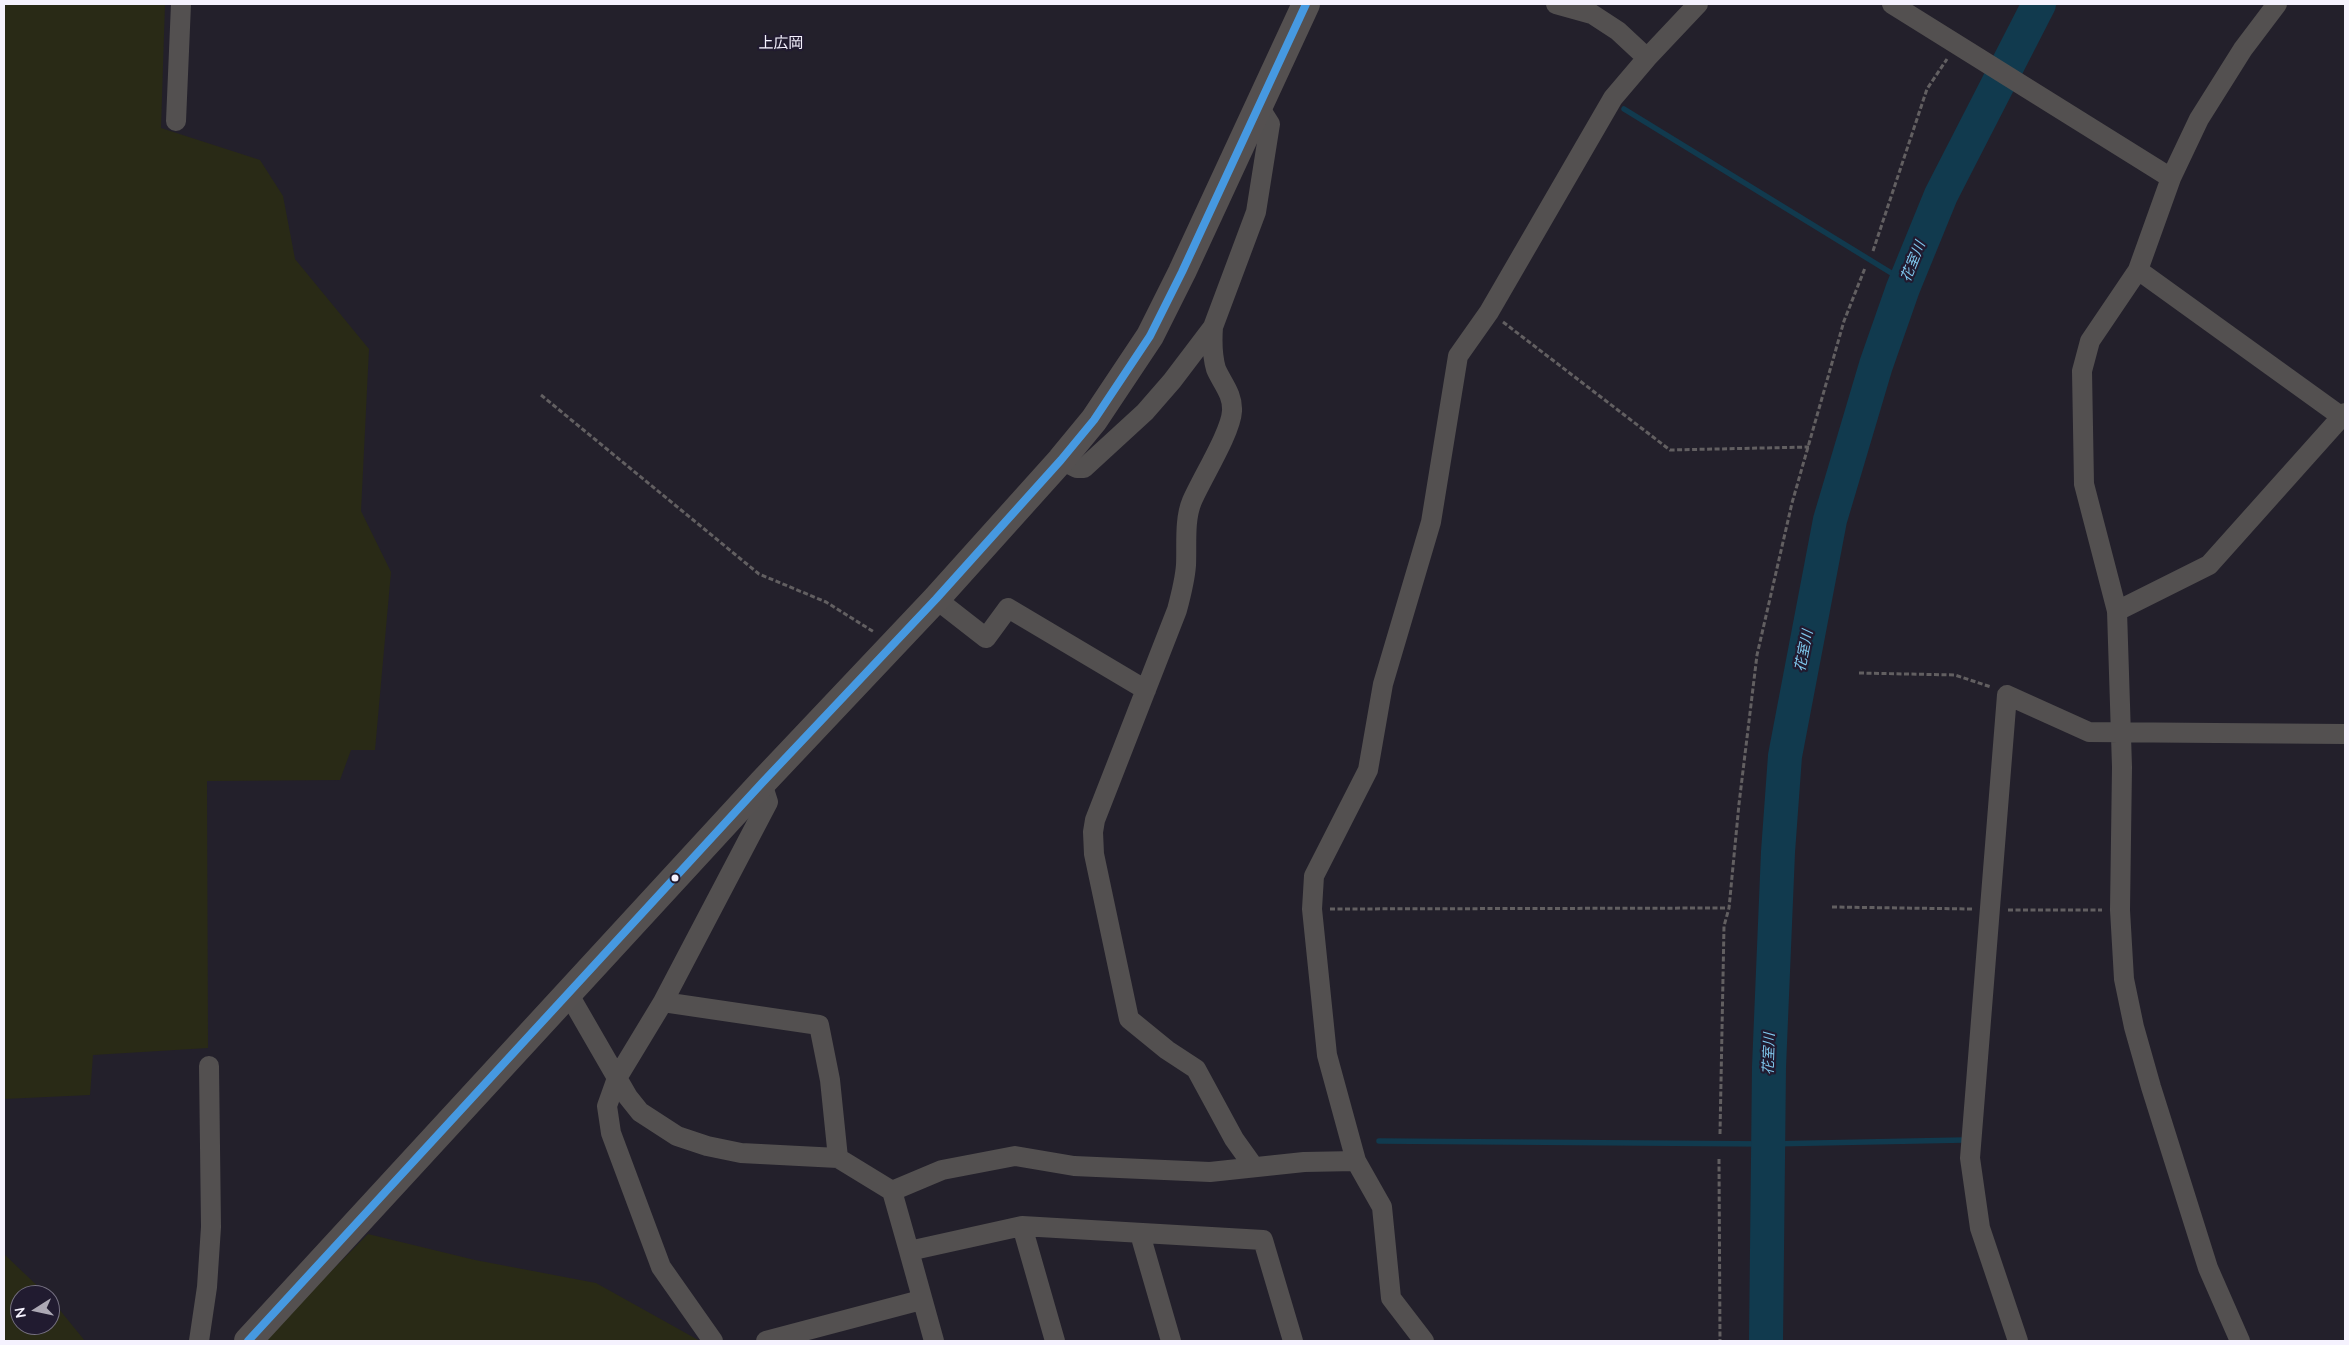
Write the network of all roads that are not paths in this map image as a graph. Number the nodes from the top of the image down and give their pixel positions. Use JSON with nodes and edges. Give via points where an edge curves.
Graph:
{"nodes":[{"id":1,"x":181,"y":4,"type":"edge"},
{"id":2,"x":1306,"y":4,"type":"edge"},
{"id":3,"x":1556,"y":4,"type":"edge"},
{"id":4,"x":1698,"y":4,"type":"edge"},
{"id":5,"x":1892,"y":4,"type":"edge"},
{"id":6,"x":2277,"y":4,"type":"edge"},
{"id":7,"x":1646,"y":58,"type":"junction"},
{"id":8,"x":1258,"y":105,"type":"junction"},
{"id":9,"x":176,"y":121,"type":"dead end"},
{"id":10,"x":2171,"y":178,"type":"junction"},
{"id":11,"x":2138,"y":270,"type":"junction"},
{"id":12,"x":1213,"y":327,"type":"junction"},
{"id":13,"x":2344,"y":415,"type":"edge"},
{"id":14,"x":1061,"y":460,"type":"junction"},
{"id":15,"x":936,"y":599,"type":"junction"},
{"id":16,"x":2117,"y":611,"type":"junction"},
{"id":17,"x":1146,"y":690,"type":"junction"},
{"id":18,"x":2121,"y":733,"type":"junction"},
{"id":19,"x":2345,"y":734,"type":"edge"},
{"id":20,"x":762,"y":783,"type":"junction"},
{"id":21,"x":568,"y":993,"type":"junction"},
{"id":22,"x":663,"y":1002,"type":"junction"},
{"id":23,"x":209,"y":1066,"type":"dead end"},
{"id":24,"x":616,"y":1078,"type":"junction"},
{"id":25,"x":838,"y":1158,"type":"junction"},
{"id":26,"x":1356,"y":1161,"type":"junction"},
{"id":27,"x":1254,"y":1167,"type":"junction"},
{"id":28,"x":892,"y":1192,"type":"junction"},
{"id":29,"x":1022,"y":1226,"type":"junction"},
{"id":30,"x":1140,"y":1234,"type":"junction"},
{"id":31,"x":909,"y":1251,"type":"junction"},
{"id":32,"x":921,"y":1300,"type":"junction"},
{"id":33,"x":199,"y":1341,"type":"edge"},
{"id":34,"x":248,"y":1341,"type":"edge"},
{"id":35,"x":713,"y":1341,"type":"edge"},
{"id":36,"x":766,"y":1341,"type":"edge"},
{"id":37,"x":934,"y":1341,"type":"edge"},
{"id":38,"x":1055,"y":1341,"type":"edge"},
{"id":39,"x":1171,"y":1341,"type":"edge"},
{"id":40,"x":1293,"y":1341,"type":"edge"},
{"id":41,"x":1424,"y":1341,"type":"edge"},
{"id":42,"x":2018,"y":1341,"type":"edge"},
{"id":43,"x":2240,"y":1341,"type":"edge"}],
"edges":[{"from":1,"to":9,"type":"street"},
{"from":2,"to":8,"type":"main road"},
{"from":3,"to":7,"type":"street","via":[[1592,14],[1618,31]]},
{"from":4,"to":7,"type":"street"},
{"from":5,"to":10,"type":"street"},
{"from":6,"to":10,"type":"street","via":[[2243,49],[2199,119]]},
{"from":7,"to":26,"type":"street","via":[[1613,98],[1490,312],[1458,356],[1431,522],[1383,684],[1368,770],[1314,876],[1312,909],[1327,1055]]},
{"from":8,"to":12,"type":"street","via":[[1270,124],[1256,212]]},
{"from":8,"to":14,"type":"main road","via":[[1150,336],[1124,377]]},
{"from":10,"to":11,"type":"street"},
{"from":11,"to":13,"type":"street"},
{"from":11,"to":16,"type":"street","via":[[2090,341],[2082,371],[2084,484]]},
{"from":12,"to":14,"type":"street","via":[[1150,406],[1084,468]]},
{"from":12,"to":17,"type":"street","via":[[1213,355],[1227,389],[1232,413],[1191,503],[1183,589]]},
{"from":13,"to":16,"type":"street","via":[[2209,565]]},
{"from":14,"to":15,"type":"main road"},
{"from":15,"to":17,"type":"street","via":[[986,638],[1008,608]]},
{"from":15,"to":20,"type":"main road"},
{"from":16,"to":18,"type":"street"},
{"from":17,"to":27,"type":"street","via":[[1094,820],[1093,832],[1094,854],[1129,1019],[1196,1069],[1234,1139]]},
{"from":18,"to":19,"type":"street"},
{"from":18,"to":42,"type":"street","via":[[2089,732],[2007,695],[1970,1158],[1980,1228]]},
{"from":18,"to":43,"type":"street","via":[[2120,910],[2124,979],[2134,1027],[2208,1268]]},
{"from":20,"to":21,"type":"main road"},
{"from":20,"to":22,"type":"street","via":[[768,802]]},
{"from":21,"to":24,"type":"street"},
{"from":21,"to":34,"type":"main road"},
{"from":22,"to":24,"type":"street"},
{"from":22,"to":25,"type":"street","via":[[819,1025],[830,1080]]},
{"from":23,"to":33,"type":"street","via":[[211,1227]]},
{"from":24,"to":25,"type":"street","via":[[640,1112],[676,1136],[740,1153]]},
{"from":24,"to":35,"type":"street","via":[[606,1106],[611,1133],[661,1267]]},
{"from":25,"to":28,"type":"street"},
{"from":26,"to":27,"type":"street"},
{"from":26,"to":41,"type":"street","via":[[1382,1207],[1391,1298]]},
{"from":27,"to":28,"type":"street","via":[[1210,1172],[1074,1166],[1015,1156],[942,1170]]},
{"from":28,"to":31,"type":"street"},
{"from":29,"to":30,"type":"street"},
{"from":29,"to":31,"type":"street"},
{"from":29,"to":38,"type":"street"},
{"from":30,"to":39,"type":"street"},
{"from":30,"to":40,"type":"street","via":[[1263,1240]]},
{"from":31,"to":32,"type":"street"},
{"from":32,"to":36,"type":"street"},
{"from":32,"to":37,"type":"street"}]}
